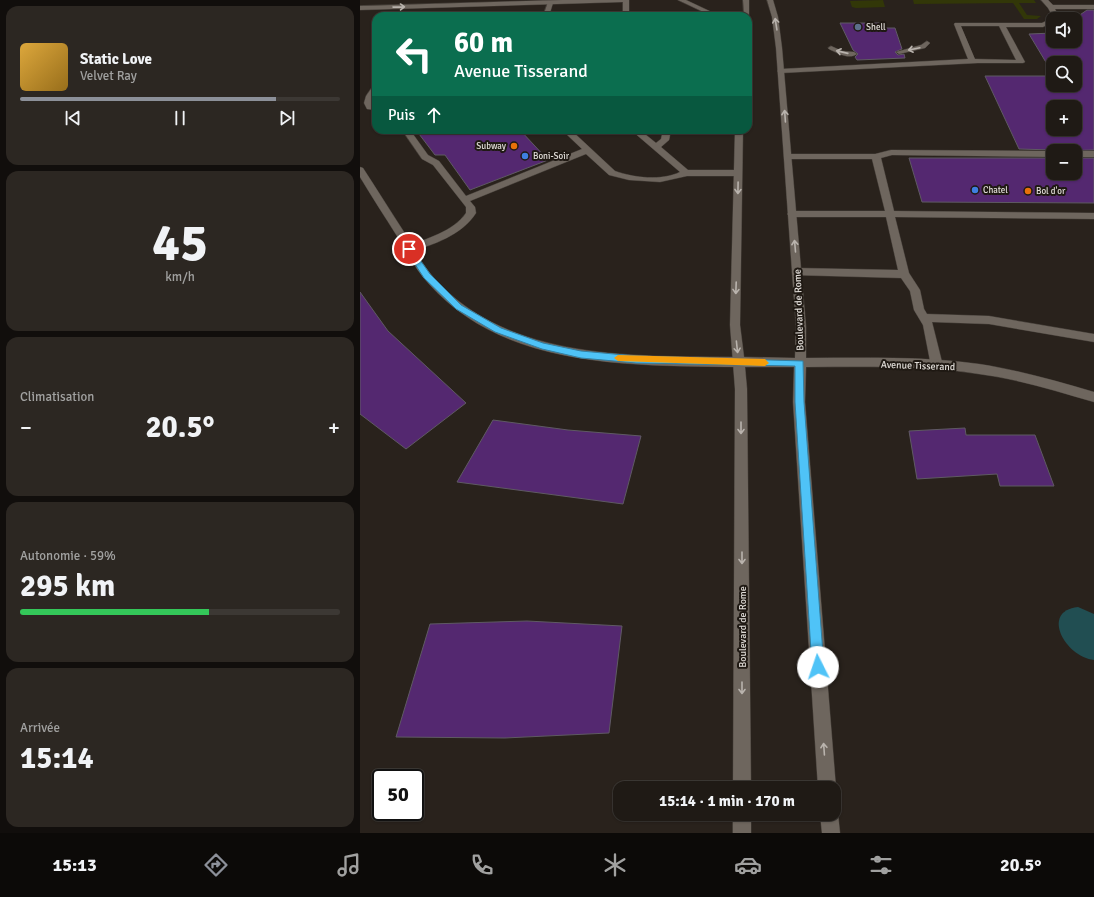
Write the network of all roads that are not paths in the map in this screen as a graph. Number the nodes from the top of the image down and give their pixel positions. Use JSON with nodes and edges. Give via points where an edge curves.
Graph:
{"nodes":[{"id":1,"x":624,"y":0,"type":"edge"},
{"id":2,"x":681,"y":0,"type":"edge"},
{"id":3,"x":746,"y":0,"type":"edge"},
{"id":4,"x":770,"y":0,"type":"edge"},
{"id":5,"x":1044,"y":0,"type":"edge"},
{"id":6,"x":550,"y":3,"type":"junction"},
{"id":7,"x":1051,"y":7,"type":"junction"},
{"id":8,"x":1094,"y":7,"type":"edge"},
{"id":9,"x":360,"y":8,"type":"edge"},
{"id":10,"x":547,"y":12,"type":"edge"},
{"id":11,"x":626,"y":12,"type":"edge"},
{"id":12,"x":708,"y":12,"type":"edge"},
{"id":13,"x":747,"y":12,"type":"edge"},
{"id":14,"x":1001,"y":24,"type":"junction"},
{"id":15,"x":927,"y":43,"type":"dead end"},
{"id":16,"x":831,"y":48,"type":"dead end"},
{"id":17,"x":899,"y":52,"type":"dead end"},
{"id":18,"x":854,"y":54,"type":"dead end"},
{"id":19,"x":973,"y":62,"type":"junction"},
{"id":20,"x":781,"y":71,"type":"junction"},
{"id":21,"x":372,"y":94,"type":"edge"},
{"id":22,"x":372,"y":106,"type":"edge"},
{"id":23,"x":372,"y":107,"type":"edge"},
{"id":24,"x":360,"y":110,"type":"edge"},
{"id":25,"x":409,"y":134,"type":"edge"},
{"id":26,"x":570,"y":134,"type":"edge"},
{"id":27,"x":640,"y":134,"type":"edge"},
{"id":28,"x":667,"y":134,"type":"edge"},
{"id":29,"x":739,"y":134,"type":"edge"},
{"id":30,"x":656,"y":148,"type":"junction"},
{"id":31,"x":588,"y":150,"type":"junction"},
{"id":32,"x":1046,"y":154,"type":"edge"},
{"id":33,"x":1082,"y":154,"type":"edge"},
{"id":34,"x":1094,"y":154,"type":"edge"},
{"id":35,"x":788,"y":156,"type":"junction"},
{"id":36,"x":876,"y":157,"type":"junction"},
{"id":37,"x":360,"y":170,"type":"edge"},
{"id":38,"x":686,"y":173,"type":"junction"},
{"id":39,"x":738,"y":173,"type":"junction"},
{"id":40,"x":464,"y":200,"type":"junction"},
{"id":41,"x":792,"y":214,"type":"junction"},
{"id":42,"x":890,"y":214,"type":"junction"},
{"id":43,"x":1094,"y":216,"type":"edge"},
{"id":44,"x":409,"y":249,"type":"junction"},
{"id":45,"x":797,"y":272,"type":"junction"},
{"id":46,"x":904,"y":274,"type":"junction"},
{"id":47,"x":924,"y":318,"type":"junction"},
{"id":48,"x":1094,"y":338,"type":"edge"},
{"id":49,"x":739,"y":362,"type":"junction"},
{"id":50,"x":800,"y":363,"type":"junction"},
{"id":51,"x":937,"y":366,"type":"junction"},
{"id":52,"x":1094,"y":397,"type":"edge"},
{"id":53,"x":742,"y":781,"type":"edge"},
{"id":54,"x":826,"y":781,"type":"edge"},
{"id":55,"x":742,"y":821,"type":"edge"},
{"id":56,"x":830,"y":821,"type":"edge"},
{"id":57,"x":742,"y":833,"type":"edge"},
{"id":58,"x":831,"y":833,"type":"edge"}],
"edges":[{"from":1,"to":6,"type":"main road"},
{"from":1,"to":11,"type":"main road"},
{"from":2,"to":12,"type":"main road"},
{"from":3,"to":13,"type":"main road"},
{"from":20,"to":4,"type":"main road","name":"Boulevard de Rome","one_way":true,"via":[[775,17]]},
{"from":5,"to":7,"type":"main road"},
{"from":9,"to":6,"type":"main road","one_way":true},
{"from":6,"to":10,"type":"main road"},
{"from":7,"to":8,"type":"main road"},
{"from":7,"to":14,"type":"main road","via":[[1054,17],[1046,24]]},
{"from":14,"to":19,"type":"main road","via":[[957,24]]},
{"from":14,"to":19,"type":"main road","via":[[1021,62]]},
{"from":15,"to":17,"type":"main road","one_way":true,"via":[[924,47]]},
{"from":18,"to":16,"type":"main road","one_way":true,"via":[[841,53]]},
{"from":19,"to":20,"type":"main road"},
{"from":35,"to":20,"type":"main road","name":"Boulevard de Rome","one_way":true},
{"from":21,"to":22,"type":"main road","via":[[368,100]]},
{"from":23,"to":24,"type":"main road"},
{"from":25,"to":40,"type":"main road","via":[[425,156],[436,163]]},
{"from":26,"to":31,"type":"main road"},
{"from":27,"to":30,"type":"main road"},
{"from":28,"to":30,"type":"main road","via":[[666,140]]},
{"from":29,"to":39,"type":"main road","name":"Boulevard de Rome"},
{"from":30,"to":38,"type":"main road"},
{"from":31,"to":38,"type":"main road","via":[[612,173],[627,179],[673,179]]},
{"from":31,"to":40,"type":"main road"},
{"from":32,"to":36,"type":"main road","via":[[891,152]]},
{"from":33,"to":34,"type":"main road"},
{"from":35,"to":36,"type":"main road"},
{"from":35,"to":41,"type":"main road","name":"Boulevard de Rome"},
{"from":36,"to":42,"type":"main road"},
{"from":37,"to":44,"type":"main road","name":"Avenue Tisserand"},
{"from":38,"to":39,"type":"main road"},
{"from":39,"to":49,"type":"main road","name":"Boulevard de Rome","one_way":true,"via":[[735,325]]},
{"from":40,"to":44,"type":"main road","via":[[471,213],[465,223]]},
{"from":41,"to":42,"type":"main road"},
{"from":45,"to":41,"type":"main road","name":"Boulevard de Rome","one_way":true},
{"from":42,"to":43,"type":"main road"},
{"from":42,"to":46,"type":"main road"},
{"from":44,"to":49,"type":"main road","name":"Avenue Tisserand","via":[[427,276],[458,307],[484,323],[526,341],[561,351],[601,357]]},
{"from":45,"to":46,"type":"main road"},
{"from":45,"to":50,"type":"main road","name":"Boulevard de Rome"},
{"from":46,"to":47,"type":"main road","via":[[915,290],[919,310]]},
{"from":47,"to":48,"type":"main road","via":[[995,321]]},
{"from":47,"to":51,"type":"main road","via":[[928,324]]},
{"from":49,"to":50,"type":"main road","name":"Avenue Tisserand"},
{"from":49,"to":53,"type":"main road","name":"Boulevard de Rome","one_way":true},
{"from":50,"to":51,"type":"main road","name":"Avenue Tisserand"},
{"from":54,"to":50,"type":"main road","name":"Boulevard de Rome","one_way":true,"via":[[799,402]]},
{"from":51,"to":52,"type":"main road","name":"Avenue Tisserand","via":[[964,367],[1012,375]]},
{"from":55,"to":57,"type":"main road"},
{"from":56,"to":58,"type":"main road"}]}
